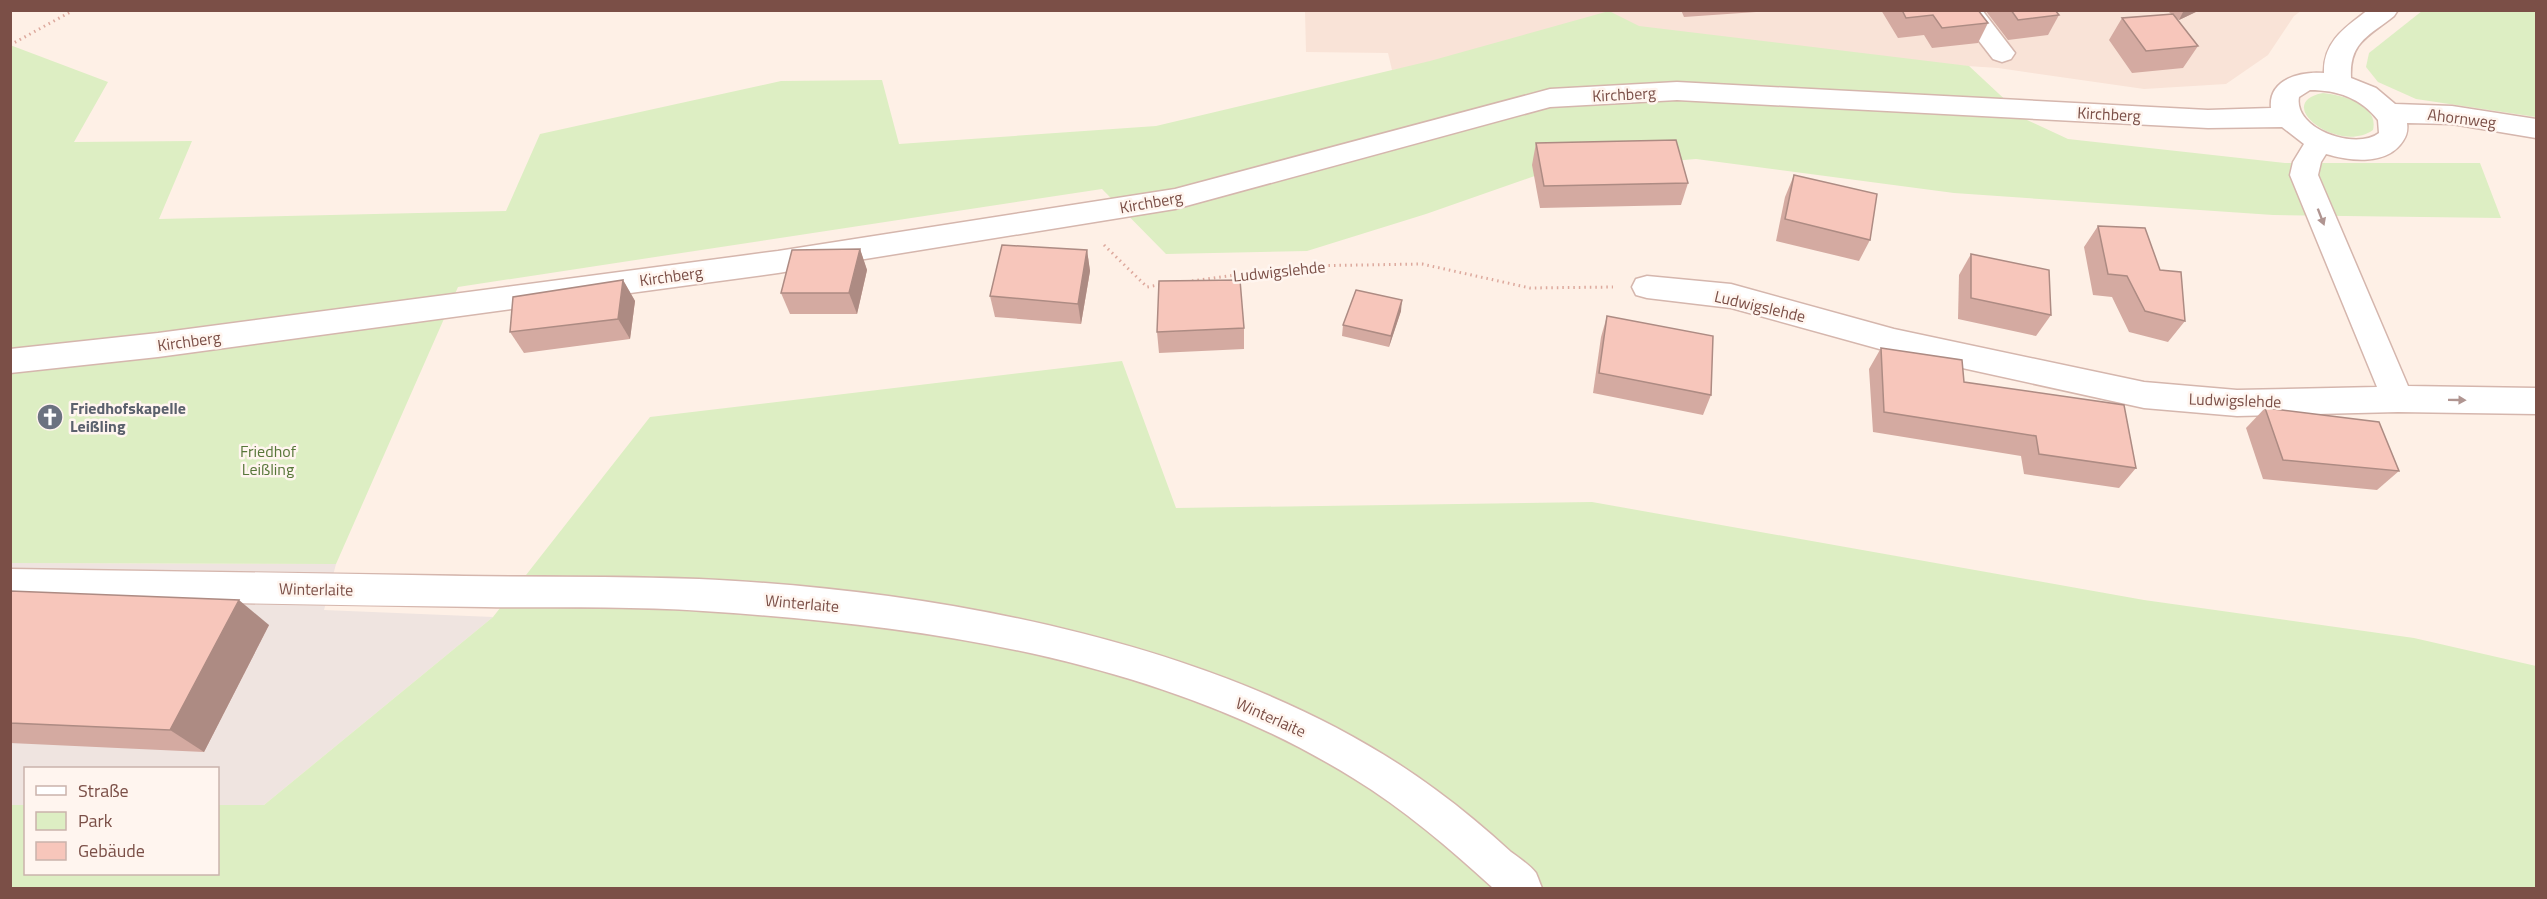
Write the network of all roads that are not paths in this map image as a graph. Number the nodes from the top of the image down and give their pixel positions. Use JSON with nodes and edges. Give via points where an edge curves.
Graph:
{"nodes":[{"id":1,"x":1968,"y":10,"type":"edge"},
{"id":2,"x":2385,"y":10,"type":"edge"},
{"id":3,"x":2002,"y":53,"type":"dead end"},
{"id":4,"x":2338,"y":84,"type":"junction"},
{"id":5,"x":2388,"y":113,"type":"junction"},
{"id":6,"x":2289,"y":117,"type":"junction"},
{"id":7,"x":2536,"y":128,"type":"edge"},
{"id":8,"x":2320,"y":141,"type":"junction"},
{"id":9,"x":1647,"y":287,"type":"road end"},
{"id":10,"x":10,"y":361,"type":"edge"},
{"id":11,"x":2398,"y":399,"type":"junction"},
{"id":12,"x":2536,"y":401,"type":"edge"},
{"id":13,"x":10,"y":584,"type":"edge"},
{"id":14,"x":1522,"y":888,"type":"edge"}],
"edges":[{"from":1,"to":3,"type":"street"},
{"from":2,"to":4,"type":"street","via":[[2344,42],[2337,65]]},
{"from":4,"to":5,"type":"street","via":[[2367,95]]},
{"from":4,"to":6,"type":"street","via":[[2307,81],[2292,87],[2283,103]]},
{"from":5,"to":7,"type":"street","name":"Ahornweg","via":[[2452,115]]},
{"from":5,"to":8,"type":"street","via":[[2394,133],[2387,143],[2373,149],[2353,150]]},
{"from":6,"to":8,"type":"street"},
{"from":6,"to":10,"type":"street","name":"Kirchberg","via":[[2208,119],[1677,91],[1550,98],[1175,200],[778,262],[170,344]]},
{"from":8,"to":11,"type":"street","one_way":true,"via":[[2304,174]]},
{"from":9,"to":11,"type":"street","name":"Ludwigslehde","via":[[1731,296],[1894,341],[2144,395],[2237,403]]},
{"from":11,"to":12,"type":"street","name":"Ludwigslehde","one_way":true},
{"from":13,"to":14,"type":"street","name":"Winterlaite","via":[[699,595],[897,612],[981,628],[1120,660],[1244,704],[1310,734],[1413,796],[1468,838]]}]}
